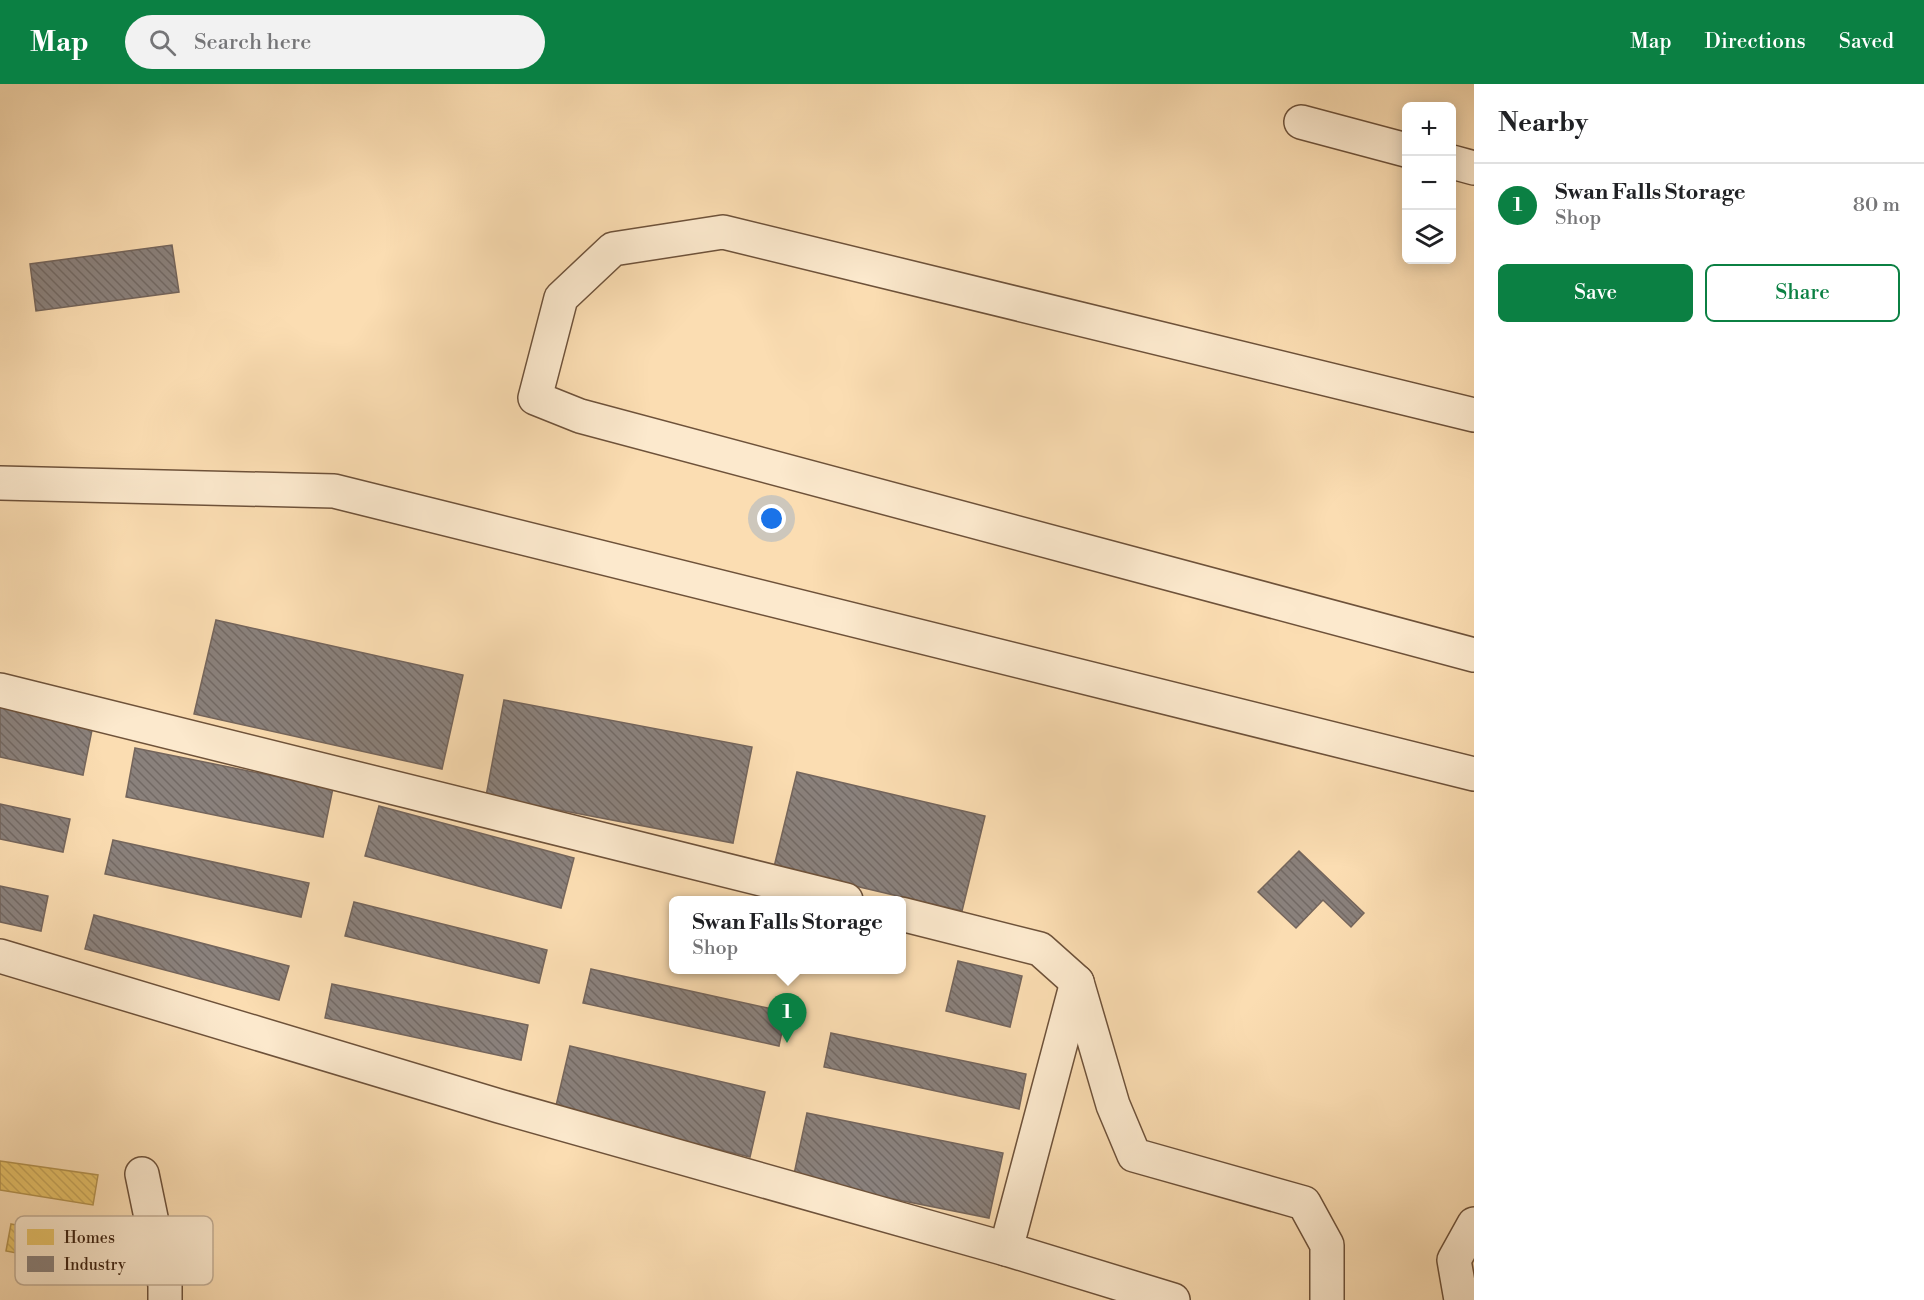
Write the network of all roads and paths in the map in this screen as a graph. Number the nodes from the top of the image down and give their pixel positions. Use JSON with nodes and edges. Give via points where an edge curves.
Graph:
{"nodes":[{"id":1,"x":1301,"y":122,"type":"dead end"},
{"id":2,"x":1402,"y":149,"type":"edge"},
{"id":3,"x":1456,"y":163,"type":"edge"},
{"id":4,"x":1474,"y":168,"type":"edge"},
{"id":5,"x":1474,"y":415,"type":"edge"},
{"id":6,"x":0,"y":483,"type":"edge"},
{"id":7,"x":1474,"y":655,"type":"edge"},
{"id":8,"x":0,"y":690,"type":"edge"},
{"id":9,"x":1474,"y":774,"type":"edge"},
{"id":10,"x":830,"y":896,"type":"edge"},
{"id":11,"x":906,"y":915,"type":"edge"},
{"id":12,"x":0,"y":956,"type":"edge"},
{"id":13,"x":1077,"y":982,"type":"junction"},
{"id":14,"x":142,"y":1174,"type":"dead end"},
{"id":15,"x":151,"y":1216,"type":"edge"},
{"id":16,"x":1474,"y":1224,"type":"edge"},
{"id":17,"x":1006,"y":1249,"type":"junction"},
{"id":18,"x":1173,"y":1300,"type":"edge"},
{"id":19,"x":1327,"y":1300,"type":"edge"},
{"id":20,"x":1461,"y":1300,"type":"edge"}],
"edges":[{"from":1,"to":2,"type":"lane"},
{"from":3,"to":4,"type":"lane"},
{"from":5,"to":7,"type":"lane","via":[[723,232],[613,249],[561,298],[535,398],[580,416]]},
{"from":6,"to":9,"type":"lane","via":[[334,491]]},
{"from":8,"to":10,"type":"lane"},
{"from":11,"to":13,"type":"lane","via":[[1040,949]]},
{"from":12,"to":17,"type":"lane","via":[[499,1106]]},
{"from":13,"to":17,"type":"lane"},
{"from":13,"to":19,"type":"lane","via":[[1113,1104],[1134,1155],[1304,1203],[1327,1245]]},
{"from":14,"to":15,"type":"lane"},
{"from":16,"to":20,"type":"lane","via":[[1454,1260]]},
{"from":17,"to":18,"type":"lane"}]}
